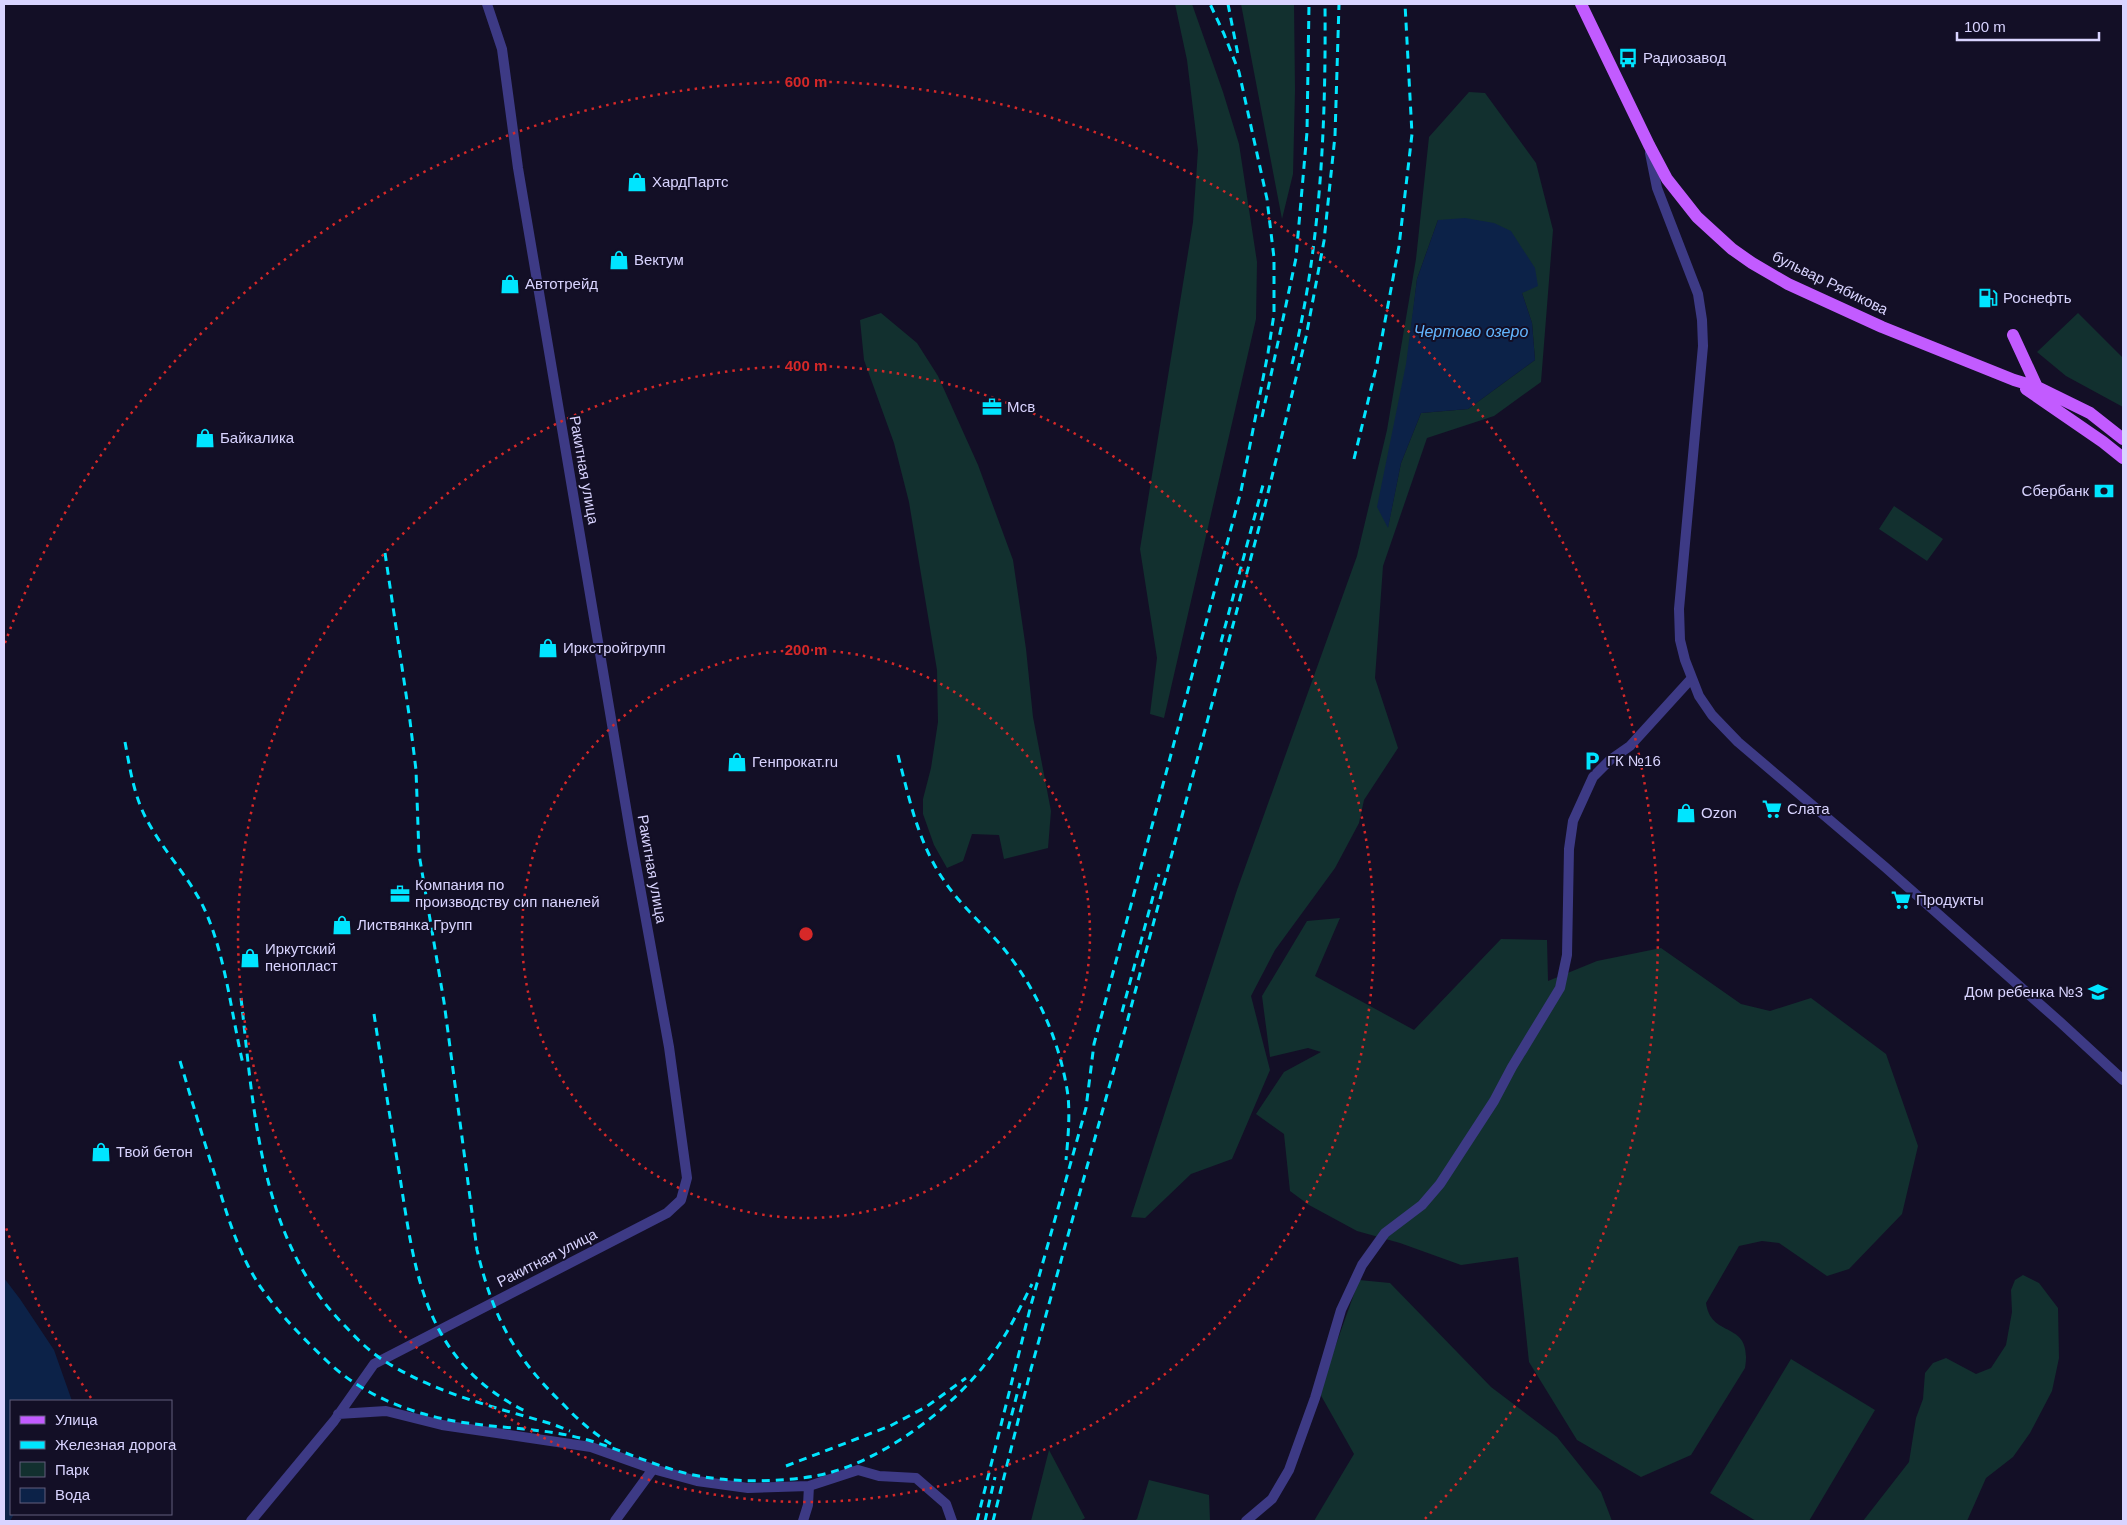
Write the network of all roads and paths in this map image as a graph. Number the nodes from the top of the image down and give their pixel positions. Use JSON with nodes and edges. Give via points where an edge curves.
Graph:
{"nodes":[{"id":1,"x":487,"y":4,"type":"edge"},
{"id":2,"x":1581,"y":4,"type":"edge"},
{"id":3,"x":1649,"y":145,"type":"junction"},
{"id":4,"x":2013,"y":335,"type":"dead end"},
{"id":5,"x":2014,"y":380,"type":"junction"},
{"id":6,"x":2037,"y":387,"type":"junction"},
{"id":7,"x":2123,"y":438,"type":"edge"},
{"id":8,"x":2123,"y":458,"type":"edge"},
{"id":9,"x":1691,"y":679,"type":"junction"},
{"id":10,"x":2123,"y":1080,"type":"edge"},
{"id":11,"x":338,"y":1414,"type":"junction"},
{"id":12,"x":653,"y":1469,"type":"junction"},
{"id":13,"x":809,"y":1486,"type":"junction"},
{"id":14,"x":251,"y":1521,"type":"edge"},
{"id":15,"x":615,"y":1521,"type":"edge"},
{"id":16,"x":803,"y":1521,"type":"edge"},
{"id":17,"x":952,"y":1521,"type":"edge"},
{"id":18,"x":1246,"y":1521,"type":"edge"}],
"edges":[{"from":1,"to":11,"type":"street","name":"Ракитная улица","via":[[502,49],[518,168],[669,1047],[687,1178],[681,1200],[667,1213],[374,1364]]},
{"from":2,"to":3,"type":"main road","name":"бульвар Рябикова"},
{"from":3,"to":5,"type":"main road","name":"бульвар Рябикова","via":[[1667,180],[1682,200],[1715,234],[1752,263],[1788,284],[1882,327]]},
{"from":3,"to":9,"type":"street","via":[[1657,188],[1698,294],[1702,320],[1703,346],[1679,609],[1680,640]]},
{"from":4,"to":6,"type":"main road"},
{"from":5,"to":6,"type":"main road","name":"бульвар Рябикова"},
{"from":5,"to":8,"type":"main road","name":"бульвар Рябикова"},
{"from":6,"to":7,"type":"main road","name":"бульвар Рябикова","via":[[2090,413]]},
{"from":9,"to":10,"type":"street","via":[[1712,715],[1738,742],[1885,867]]},
{"from":9,"to":18,"type":"street","via":[[1630,746],[1593,777],[1573,821],[1569,849],[1567,955],[1560,988],[1494,1101],[1440,1184],[1422,1205],[1385,1233],[1362,1265],[1341,1310],[1289,1470],[1272,1499]]},
{"from":11,"to":12,"type":"street","via":[[386,1411],[442,1425],[591,1447]]},
{"from":11,"to":14,"type":"street","name":"Ракитная улица"},
{"from":12,"to":13,"type":"street","via":[[697,1481],[748,1488]]},
{"from":12,"to":15,"type":"street"},
{"from":13,"to":16,"type":"street"},
{"from":13,"to":17,"type":"street","via":[[858,1470],[879,1476],[916,1478],[946,1504]]}]}
